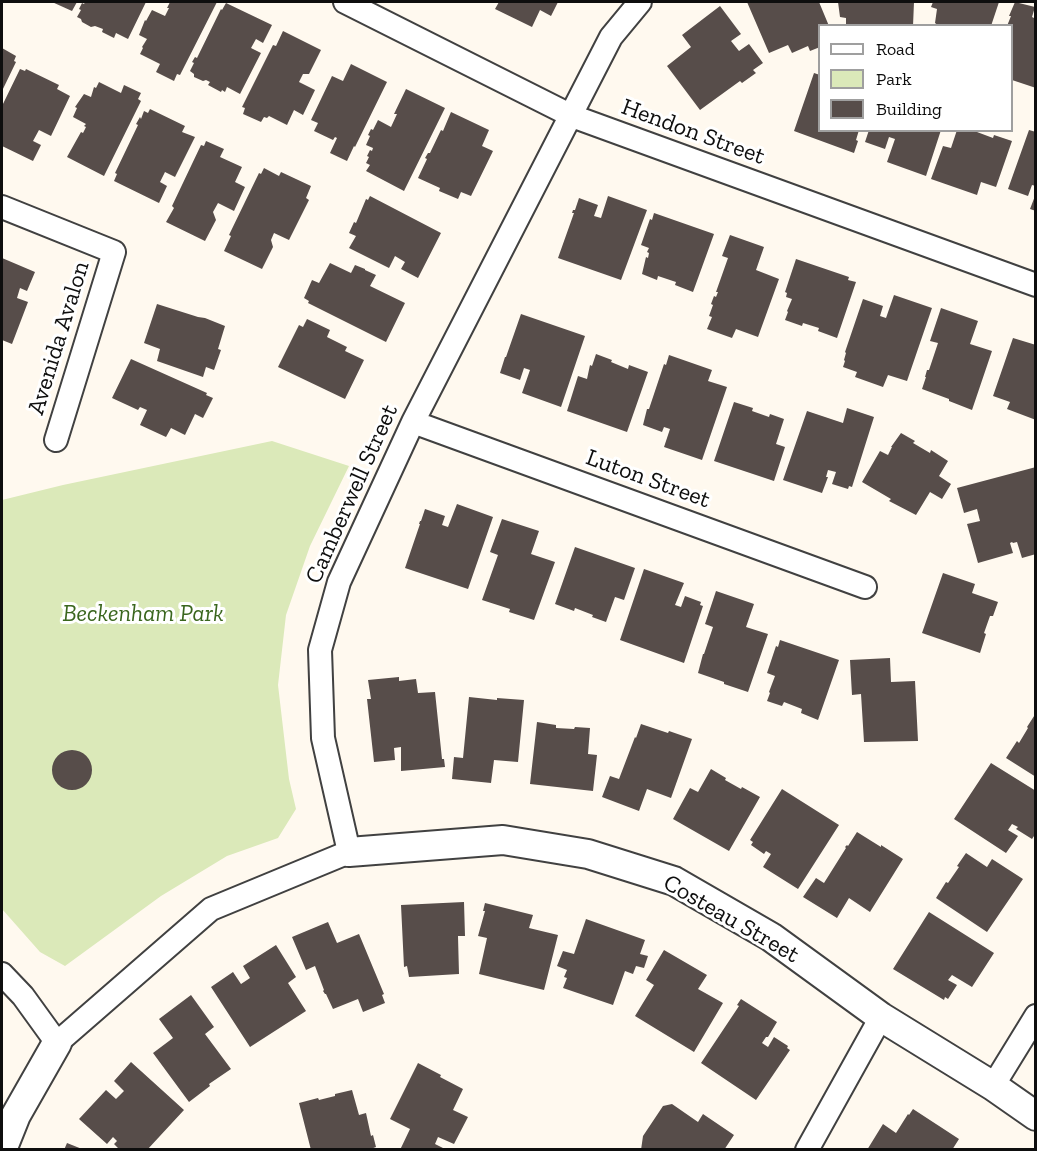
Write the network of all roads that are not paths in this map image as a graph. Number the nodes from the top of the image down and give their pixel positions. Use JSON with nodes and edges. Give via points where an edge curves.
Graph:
{"nodes":[{"id":1,"x":345,"y":2,"type":"edge"},
{"id":2,"x":640,"y":2,"type":"edge"},
{"id":3,"x":572,"y":116,"type":"junction"},
{"id":4,"x":2,"y":207,"type":"edge"},
{"id":5,"x":1035,"y":285,"type":"edge"},
{"id":6,"x":413,"y":422,"type":"junction"},
{"id":7,"x":56,"y":440,"type":"dead end"},
{"id":8,"x":865,"y":587,"type":"dead end"},
{"id":9,"x":349,"y":852,"type":"junction"},
{"id":10,"x":2,"y":974,"type":"edge"},
{"id":11,"x":1035,"y":1016,"type":"edge"},
{"id":12,"x":881,"y":1017,"type":"junction"},
{"id":13,"x":57,"y":1043,"type":"junction"},
{"id":14,"x":993,"y":1086,"type":"junction"},
{"id":15,"x":1035,"y":1116,"type":"edge"},
{"id":16,"x":2,"y":1149,"type":"edge"},
{"id":17,"x":807,"y":1149,"type":"edge"}],
"edges":[{"from":1,"to":3,"type":"street","name":"Hendon Street"},
{"from":2,"to":3,"type":"street","name":"Camberwell Street","via":[[611,37]]},
{"from":3,"to":5,"type":"street","name":"Hendon Street"},
{"from":3,"to":6,"type":"street","name":"Camberwell Street"},
{"from":4,"to":7,"type":"street","name":"Avenida Avalon","via":[[114,252]]},
{"from":6,"to":8,"type":"street","name":"Luton Street"},
{"from":6,"to":9,"type":"street","name":"Camberwell Street","via":[[339,582],[320,650],[323,738]]},
{"from":9,"to":12,"type":"street","name":"Costeau Street","via":[[503,840],[588,854],[674,881],[771,937]]},
{"from":9,"to":13,"type":"street","via":[[211,909]]},
{"from":10,"to":13,"type":"street"},
{"from":11,"to":14,"type":"street"},
{"from":12,"to":14,"type":"street","name":"Costeau Street"},
{"from":12,"to":17,"type":"street"},
{"from":13,"to":16,"type":"street","via":[[16,1115]]},
{"from":14,"to":15,"type":"street","name":"Costeau Street"}]}
